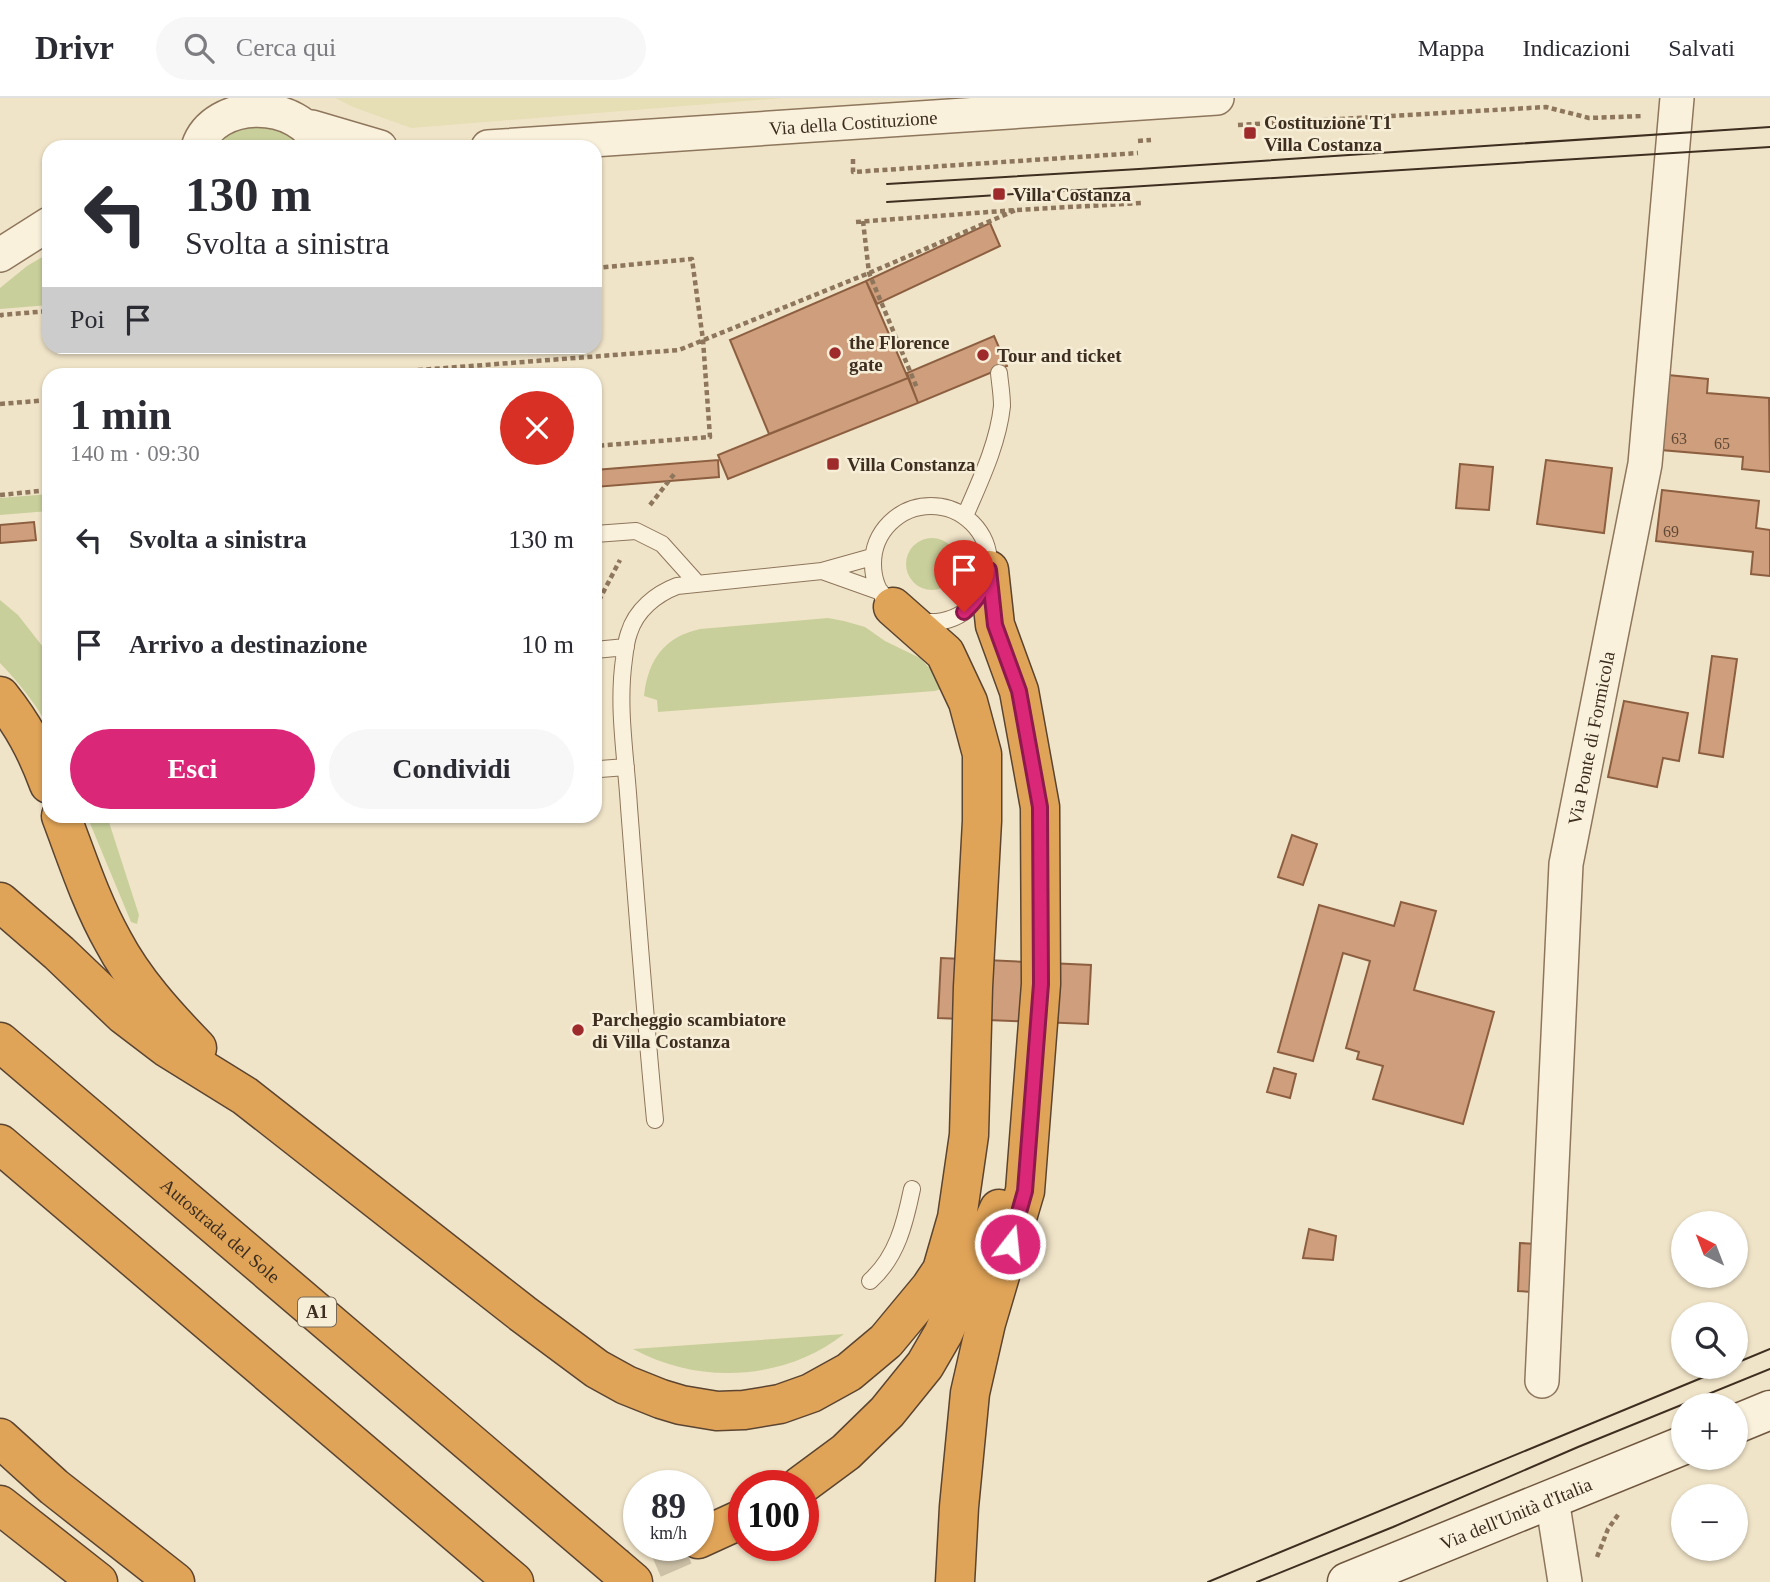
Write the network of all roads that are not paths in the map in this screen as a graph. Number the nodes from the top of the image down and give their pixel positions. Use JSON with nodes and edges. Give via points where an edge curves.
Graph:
{"nodes":[{"id":1,"x":1217,"y":98,"type":"edge"},
{"id":2,"x":1677,"y":98,"type":"edge"},
{"id":3,"x":302,"y":120,"type":"edge"},
{"id":4,"x":202,"y":129,"type":"edge"},
{"id":5,"x":360,"y":140,"type":"edge"},
{"id":6,"x":592,"y":140,"type":"edge"},
{"id":7,"x":42,"y":228,"type":"edge"},
{"id":8,"x":0,"y":255,"type":"edge"},
{"id":9,"x":999,"y":373,"type":"dead end"},
{"id":10,"x":965,"y":516,"type":"junction"},
{"id":11,"x":602,"y":533,"type":"edge"},
{"id":12,"x":872,"y":557,"type":"junction"},
{"id":13,"x":989,"y":570,"type":"junction"},
{"id":14,"x":822,"y":571,"type":"junction"},
{"id":15,"x":697,"y":583,"type":"junction"},
{"id":16,"x":887,"y":600,"type":"junction"},
{"id":17,"x":626,"y":648,"type":"junction"},
{"id":18,"x":602,"y":650,"type":"edge"},
{"id":19,"x":0,"y":696,"type":"edge"},
{"id":20,"x":42,"y":767,"type":"edge"},
{"id":21,"x":626,"y":767,"type":"junction"},
{"id":22,"x":602,"y":769,"type":"edge"},
{"id":23,"x":64,"y":823,"type":"edge"},
{"id":24,"x":0,"y":902,"type":"edge"},
{"id":25,"x":1041,"y":984,"type":"junction"},
{"id":26,"x":0,"y":1042,"type":"edge"},
{"id":27,"x":245,"y":1096,"type":"junction"},
{"id":28,"x":655,"y":1120,"type":"dead end"},
{"id":29,"x":0,"y":1144,"type":"edge"},
{"id":30,"x":912,"y":1189,"type":"dead end"},
{"id":31,"x":870,"y":1281,"type":"dead end"},
{"id":32,"x":1542,"y":1381,"type":"dead end"},
{"id":33,"x":1770,"y":1410,"type":"edge"},
{"id":34,"x":1748,"y":1419,"type":"edge"},
{"id":35,"x":0,"y":1438,"type":"edge"},
{"id":36,"x":1671,"y":1450,"type":"edge"},
{"id":37,"x":819,"y":1472,"type":"edge"},
{"id":38,"x":1552,"y":1499,"type":"junction"},
{"id":39,"x":0,"y":1505,"type":"edge"},
{"id":40,"x":98,"y":1582,"type":"edge"},
{"id":41,"x":175,"y":1582,"type":"edge"},
{"id":42,"x":514,"y":1582,"type":"edge"},
{"id":43,"x":633,"y":1582,"type":"edge"},
{"id":44,"x":955,"y":1582,"type":"edge"},
{"id":45,"x":1347,"y":1582,"type":"edge"},
{"id":46,"x":1564,"y":1582,"type":"edge"}],
"edges":[{"from":1,"to":6,"type":"street","name":"Via della Costituzione"},
{"from":2,"to":32,"type":"street","name":"Via Ponte di Formicola","via":[[1644,464],[1566,864]]},
{"from":3,"to":4,"type":"street","via":[[282,103],[246,100],[219,113]]},
{"from":3,"to":5,"type":"street"},
{"from":7,"to":8,"type":"street"},
{"from":9,"to":10,"type":"lane","via":[[1002,406],[996,434]]},
{"from":10,"to":12,"type":"lane","via":[[936,506],[905,512],[882,533]]},
{"from":10,"to":13,"type":"lane","via":[[985,540]]},
{"from":11,"to":15,"type":"lane","via":[[636,531],[662,544]]},
{"from":12,"to":14,"type":"lane"},
{"from":12,"to":16,"type":"lane"},
{"from":13,"to":16,"type":"lane","via":[[977,600],[947,620],[911,618]]},
{"from":13,"to":25,"type":"highway","via":[[995,625],[1019,691],[1040,807]]},
{"from":14,"to":15,"type":"lane"},
{"from":14,"to":16,"type":"lane"},
{"from":15,"to":17,"type":"lane","via":[[668,590],[649,603],[634,621]]},
{"from":16,"to":27,"type":"highway","via":[[946,653],[968,702],[982,754],[969,1135],[957,1218],[942,1270],[886,1341],[849,1373],[780,1404],[744,1410],[681,1405],[626,1385],[523,1314]]},
{"from":17,"to":18,"type":"lane"},
{"from":17,"to":21,"type":"lane","via":[[620,709]]},
{"from":19,"to":20,"type":"highway","via":[[19,720]]},
{"from":21,"to":22,"type":"lane"},
{"from":21,"to":28,"type":"lane"},
{"from":23,"to":27,"type":"highway","via":[[113,941],[134,974],[172,1023]]},
{"from":24,"to":27,"type":"highway","via":[[124,1015]]},
{"from":25,"to":37,"type":"highway","via":[[1007,1191],[943,1334],[887,1412]]},
{"from":25,"to":44,"type":"highway","via":[[1025,1191],[970,1393]]},
{"from":26,"to":43,"type":"highway","name":"Autostrada del Sole","number":"A1"},
{"from":29,"to":42,"type":"highway"},
{"from":30,"to":31,"type":"lane","via":[[897,1244]]},
{"from":33,"to":34,"type":"street"},
{"from":35,"to":41,"type":"highway","via":[[54,1487]]},
{"from":36,"to":38,"type":"street","name":"Via dell'Unità d'Italia"},
{"from":38,"to":45,"type":"street","name":"Via dell'Unità d'Italia"},
{"from":38,"to":46,"type":"street"},
{"from":39,"to":40,"type":"highway"}]}
